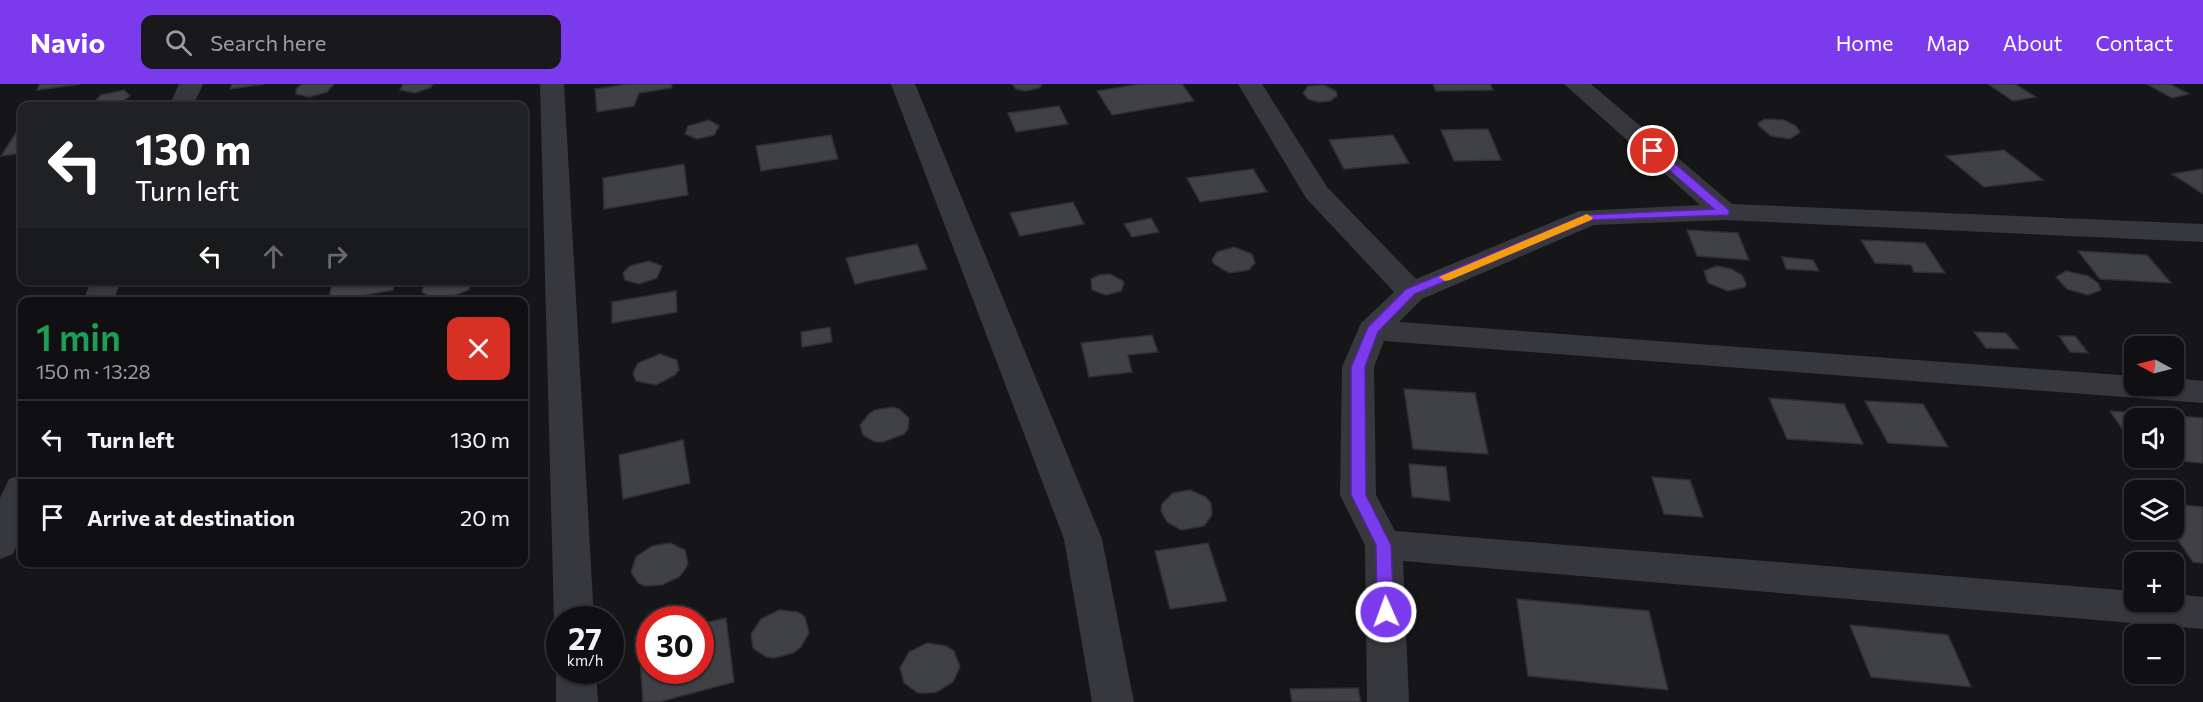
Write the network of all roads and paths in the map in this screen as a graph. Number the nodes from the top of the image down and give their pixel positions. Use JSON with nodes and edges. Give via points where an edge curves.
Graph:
{"nodes":[{"id":1,"x":191,"y":84,"type":"edge"},
{"id":2,"x":552,"y":84,"type":"edge"},
{"id":3,"x":903,"y":84,"type":"edge"},
{"id":4,"x":1250,"y":84,"type":"edge"},
{"id":5,"x":1583,"y":86,"type":"edge"},
{"id":6,"x":183,"y":102,"type":"edge"},
{"id":7,"x":1725,"y":212,"type":"junction"},
{"id":8,"x":2203,"y":233,"type":"edge"},
{"id":9,"x":1411,"y":292,"type":"junction"},
{"id":10,"x":1372,"y":330,"type":"junction"},
{"id":11,"x":2203,"y":392,"type":"edge"},
{"id":12,"x":18,"y":498,"type":"edge"},
{"id":13,"x":0,"y":544,"type":"edge"},
{"id":14,"x":1384,"y":545,"type":"junction"},
{"id":15,"x":573,"y":606,"type":"edge"},
{"id":16,"x":2203,"y":613,"type":"edge"},
{"id":17,"x":576,"y":684,"type":"edge"},
{"id":18,"x":577,"y":702,"type":"edge"},
{"id":19,"x":1113,"y":702,"type":"edge"},
{"id":20,"x":1388,"y":702,"type":"edge"}],
"edges":[{"from":1,"to":6,"type":"street"},
{"from":2,"to":15,"type":"street"},
{"from":3,"to":19,"type":"street","via":[[1083,539]]},
{"from":4,"to":9,"type":"street","via":[[1316,192]]},
{"from":5,"to":7,"type":"street"},
{"from":7,"to":8,"type":"street"},
{"from":7,"to":9,"type":"street","via":[[1589,217]]},
{"from":9,"to":10,"type":"street"},
{"from":10,"to":11,"type":"street"},
{"from":10,"to":14,"type":"street","via":[[1358,367],[1358,495]]},
{"from":12,"to":13,"type":"street"},
{"from":14,"to":16,"type":"street"},
{"from":14,"to":20,"type":"street"},
{"from":17,"to":18,"type":"street"}]}
